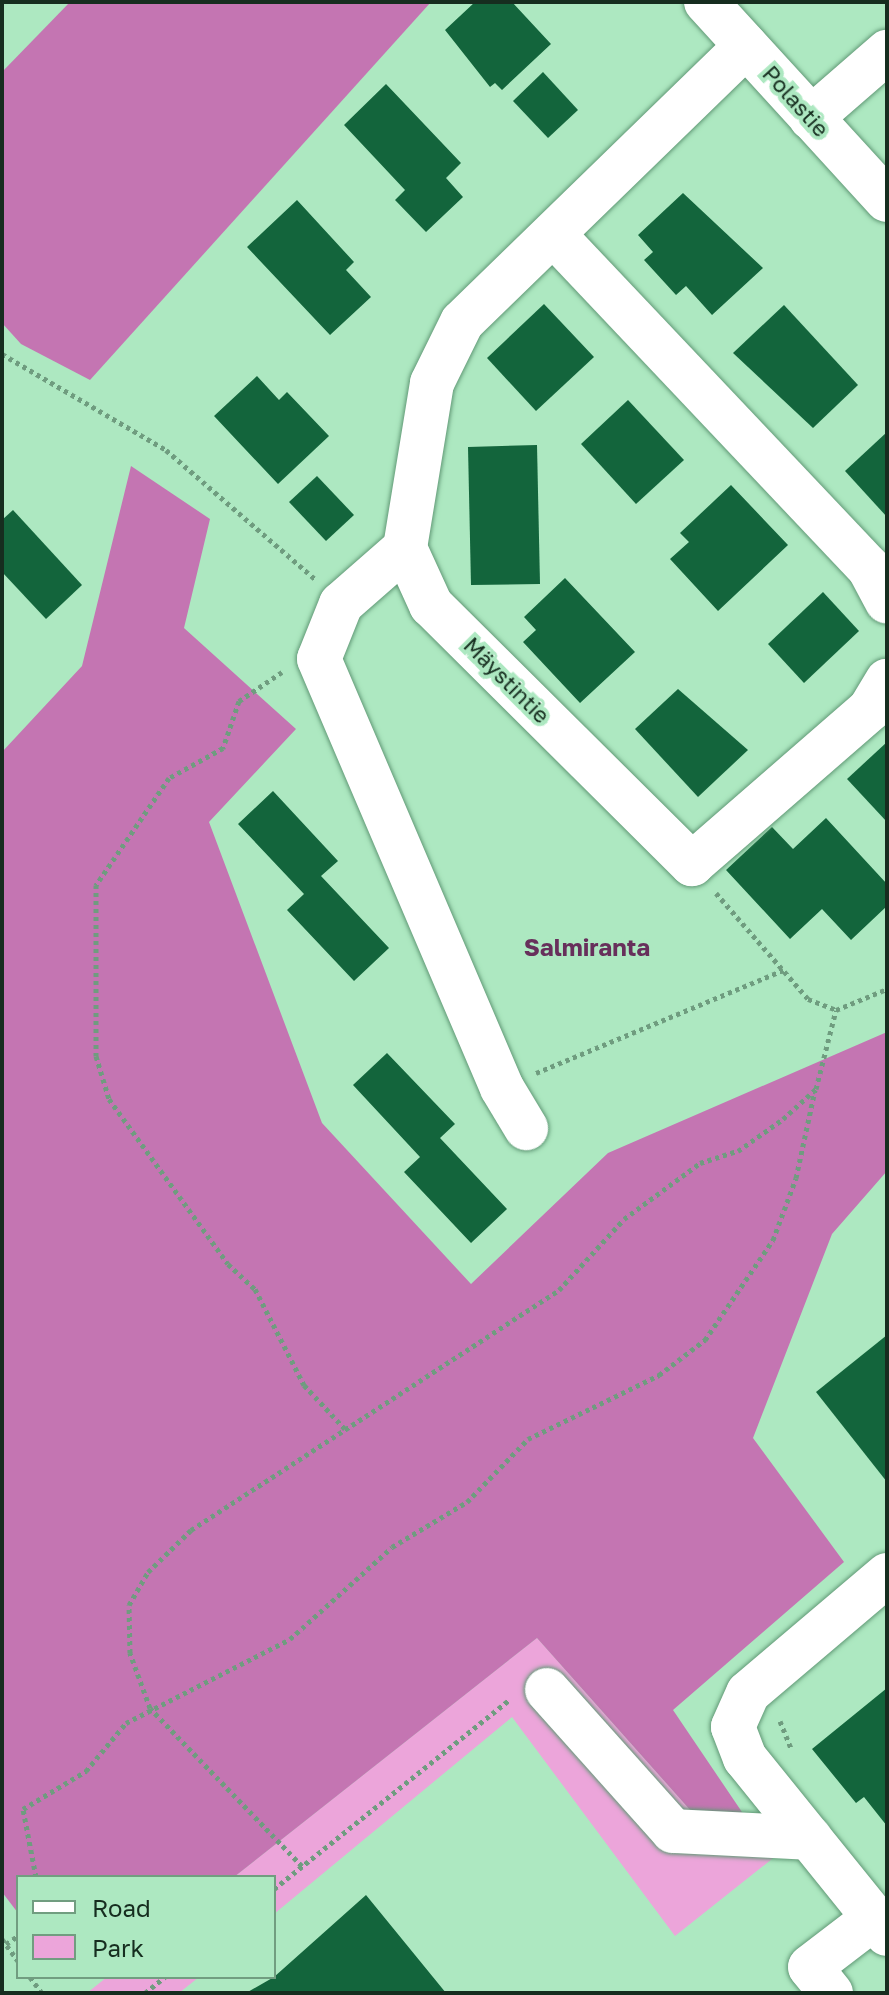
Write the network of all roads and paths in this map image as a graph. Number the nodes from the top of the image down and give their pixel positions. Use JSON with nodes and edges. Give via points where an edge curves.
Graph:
{"nodes":[{"id":1,"x":706,"y":2,"type":"edge"},
{"id":2,"x":746,"y":46,"type":"junction"},
{"id":3,"x":887,"y":52,"type":"edge"},
{"id":4,"x":811,"y":118,"type":"junction"},
{"id":5,"x":887,"y":200,"type":"edge"},
{"id":6,"x":555,"y":236,"type":"junction"},
{"id":7,"x":2,"y":354,"type":"edge"},
{"id":8,"x":405,"y":548,"type":"junction"},
{"id":9,"x":288,"y":552,"type":"dead end"},
{"id":10,"x":887,"y":602,"type":"edge"},
{"id":11,"x":319,"y":659,"type":"junction"},
{"id":12,"x":887,"y":681,"type":"edge"},
{"id":13,"x":692,"y":864,"type":"junction"},
{"id":14,"x":783,"y":970,"type":"junction"},
{"id":15,"x":886,"y":991,"type":"edge"},
{"id":16,"x":836,"y":1010,"type":"junction"},
{"id":17,"x":502,"y":1088,"type":"junction"},
{"id":18,"x":816,"y":1089,"type":"junction"},
{"id":19,"x":526,"y":1128,"type":"dead end"},
{"id":20,"x":345,"y":1429,"type":"junction"},
{"id":21,"x":887,"y":1575,"type":"edge"},
{"id":22,"x":547,"y":1690,"type":"joint"},
{"id":23,"x":150,"y":1708,"type":"junction"},
{"id":24,"x":782,"y":1714,"type":"dead end"},
{"id":25,"x":799,"y":1758,"type":"dead end"},
{"id":26,"x":810,"y":1838,"type":"junction"},
{"id":27,"x":302,"y":1866,"type":"junction"},
{"id":28,"x":36,"y":1875,"type":"edge"},
{"id":29,"x":276,"y":1887,"type":"edge"},
{"id":30,"x":880,"y":1926,"type":"edge"},
{"id":31,"x":4,"y":1941,"type":"edge"},
{"id":32,"x":16,"y":1958,"type":"edge"},
{"id":33,"x":162,"y":1979,"type":"edge"},
{"id":34,"x":145,"y":1993,"type":"edge"},
{"id":35,"x":831,"y":1993,"type":"edge"}],
"edges":[{"from":1,"to":2,"type":"street","name":"Polastie"},
{"from":2,"to":4,"type":"street","name":"Polastie"},
{"from":2,"to":6,"type":"street"},
{"from":3,"to":4,"type":"street"},
{"from":4,"to":5,"type":"street","name":"Polastie"},
{"from":6,"to":8,"type":"street","via":[[462,322],[432,383]]},
{"from":6,"to":10,"type":"street","via":[[869,568]]},
{"from":7,"to":9,"type":"path","via":[[166,450]]},
{"from":8,"to":11,"type":"street","via":[[341,604]]},
{"from":8,"to":13,"type":"street","name":"Mäystintie","via":[[431,605]]},
{"from":11,"to":17,"type":"street"},
{"from":11,"to":20,"type":"path","via":[[275,674],[239,701],[223,748],[169,778],[96,885],[96,1056],[109,1099],[228,1264],[255,1289],[304,1385]]},
{"from":12,"to":13,"type":"street","via":[[870,709]]},
{"from":13,"to":14,"type":"path"},
{"from":14,"to":16,"type":"path","via":[[808,999]]},
{"from":14,"to":17,"type":"path"},
{"from":15,"to":16,"type":"path"},
{"from":16,"to":18,"type":"path"},
{"from":17,"to":19,"type":"street"},
{"from":18,"to":20,"type":"path","via":[[738,1151],[700,1163],[624,1219],[559,1290]]},
{"from":18,"to":23,"type":"path","via":[[796,1178],[773,1240],[705,1340],[659,1375],[528,1439],[467,1502],[392,1547],[290,1639]]},
{"from":20,"to":23,"type":"path","via":[[191,1530],[148,1572],[129,1605],[130,1653]]},
{"from":21,"to":26,"type":"street","via":[[748,1693],[733,1727],[745,1758]]},
{"from":22,"to":26,"type":"street","via":[[673,1831]]},
{"from":22,"to":27,"type":"path","via":[[515,1694]]},
{"from":23,"to":27,"type":"path"},
{"from":23,"to":28,"type":"path","via":[[126,1723],[86,1771],[23,1809]]},
{"from":24,"to":25,"type":"path","via":[[779,1725]]},
{"from":26,"to":30,"type":"street"},
{"from":27,"to":29,"type":"path"},
{"from":30,"to":35,"type":"street","via":[[810,1967]]},
{"from":31,"to":32,"type":"path"},
{"from":33,"to":34,"type":"path"}]}
